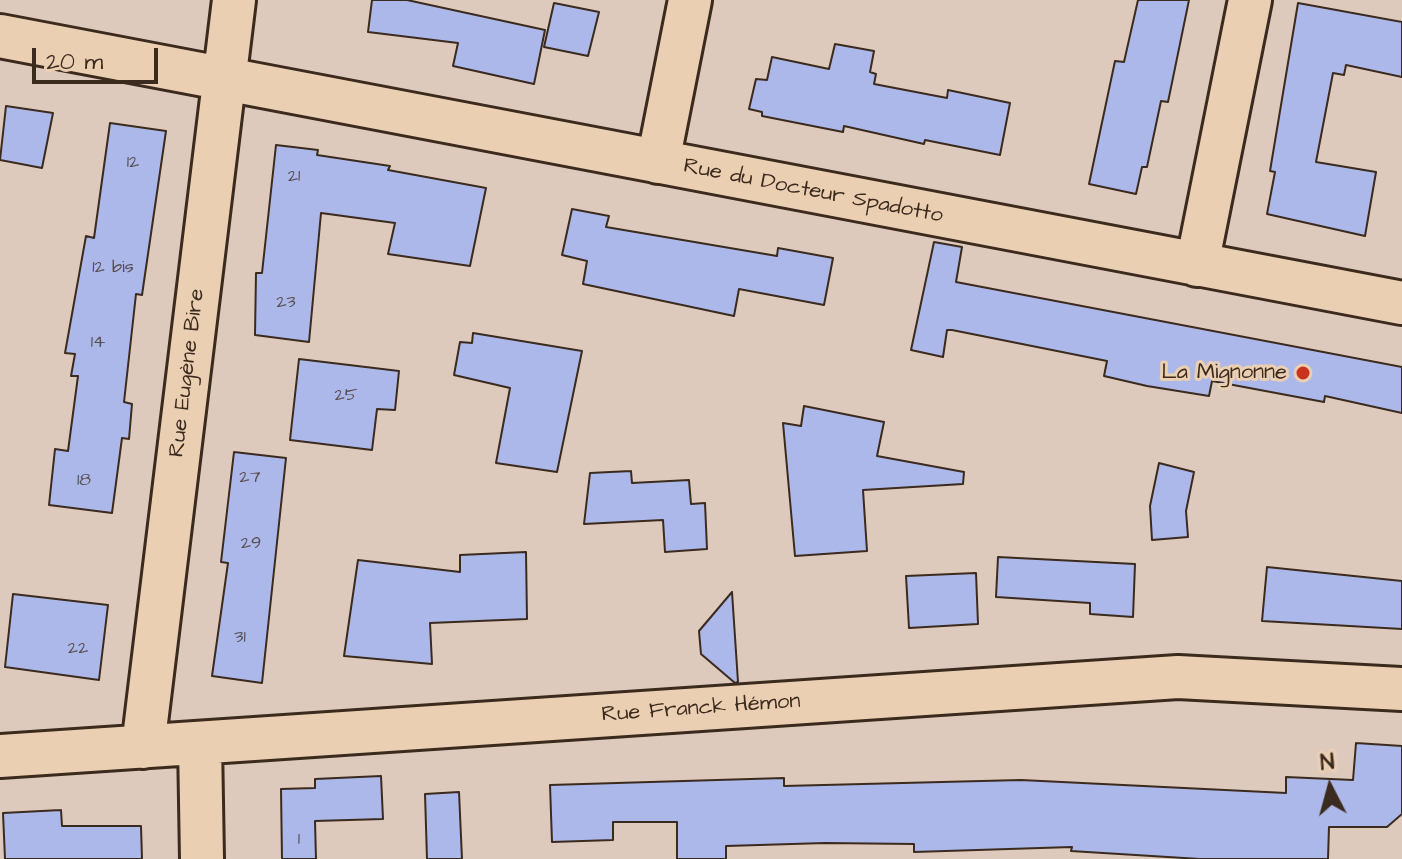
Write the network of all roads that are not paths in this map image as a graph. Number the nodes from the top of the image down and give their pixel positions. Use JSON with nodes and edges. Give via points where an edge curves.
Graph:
{"nodes":[{"id":1,"x":234,"y":0,"type":"edge"},
{"id":2,"x":690,"y":0,"type":"edge"},
{"id":3,"x":1250,"y":0,"type":"edge"},
{"id":4,"x":0,"y":36,"type":"edge"},
{"id":5,"x":224,"y":78,"type":"junction"},
{"id":6,"x":658,"y":162,"type":"junction"},
{"id":7,"x":1197,"y":265,"type":"junction"},
{"id":8,"x":1402,"y":303,"type":"edge"},
{"id":9,"x":1402,"y":689,"type":"edge"},
{"id":10,"x":200,"y":743,"type":"junction"},
{"id":11,"x":143,"y":747,"type":"junction"},
{"id":12,"x":0,"y":756,"type":"edge"},
{"id":13,"x":202,"y":859,"type":"edge"}],
"edges":[{"from":1,"to":5,"type":"street","name":"Rue Eugène Bire"},
{"from":2,"to":6,"type":"street"},
{"from":3,"to":7,"type":"street"},
{"from":4,"to":5,"type":"street","name":"Rue du Docteur Spadotto"},
{"from":5,"to":6,"type":"street","name":"Rue du Docteur Spadotto"},
{"from":5,"to":11,"type":"street","name":"Rue Eugène Bire"},
{"from":6,"to":7,"type":"street","name":"Rue du Docteur Spadotto"},
{"from":7,"to":8,"type":"street","name":"Rue du Docteur Spadotto"},
{"from":9,"to":10,"type":"street","name":"Rue Franck Hémon","via":[[1178,677]]},
{"from":10,"to":11,"type":"street","name":"Rue Franck Hémon"},
{"from":10,"to":13,"type":"street"},
{"from":11,"to":12,"type":"street","name":"Rue Franck Hémon"}]}
